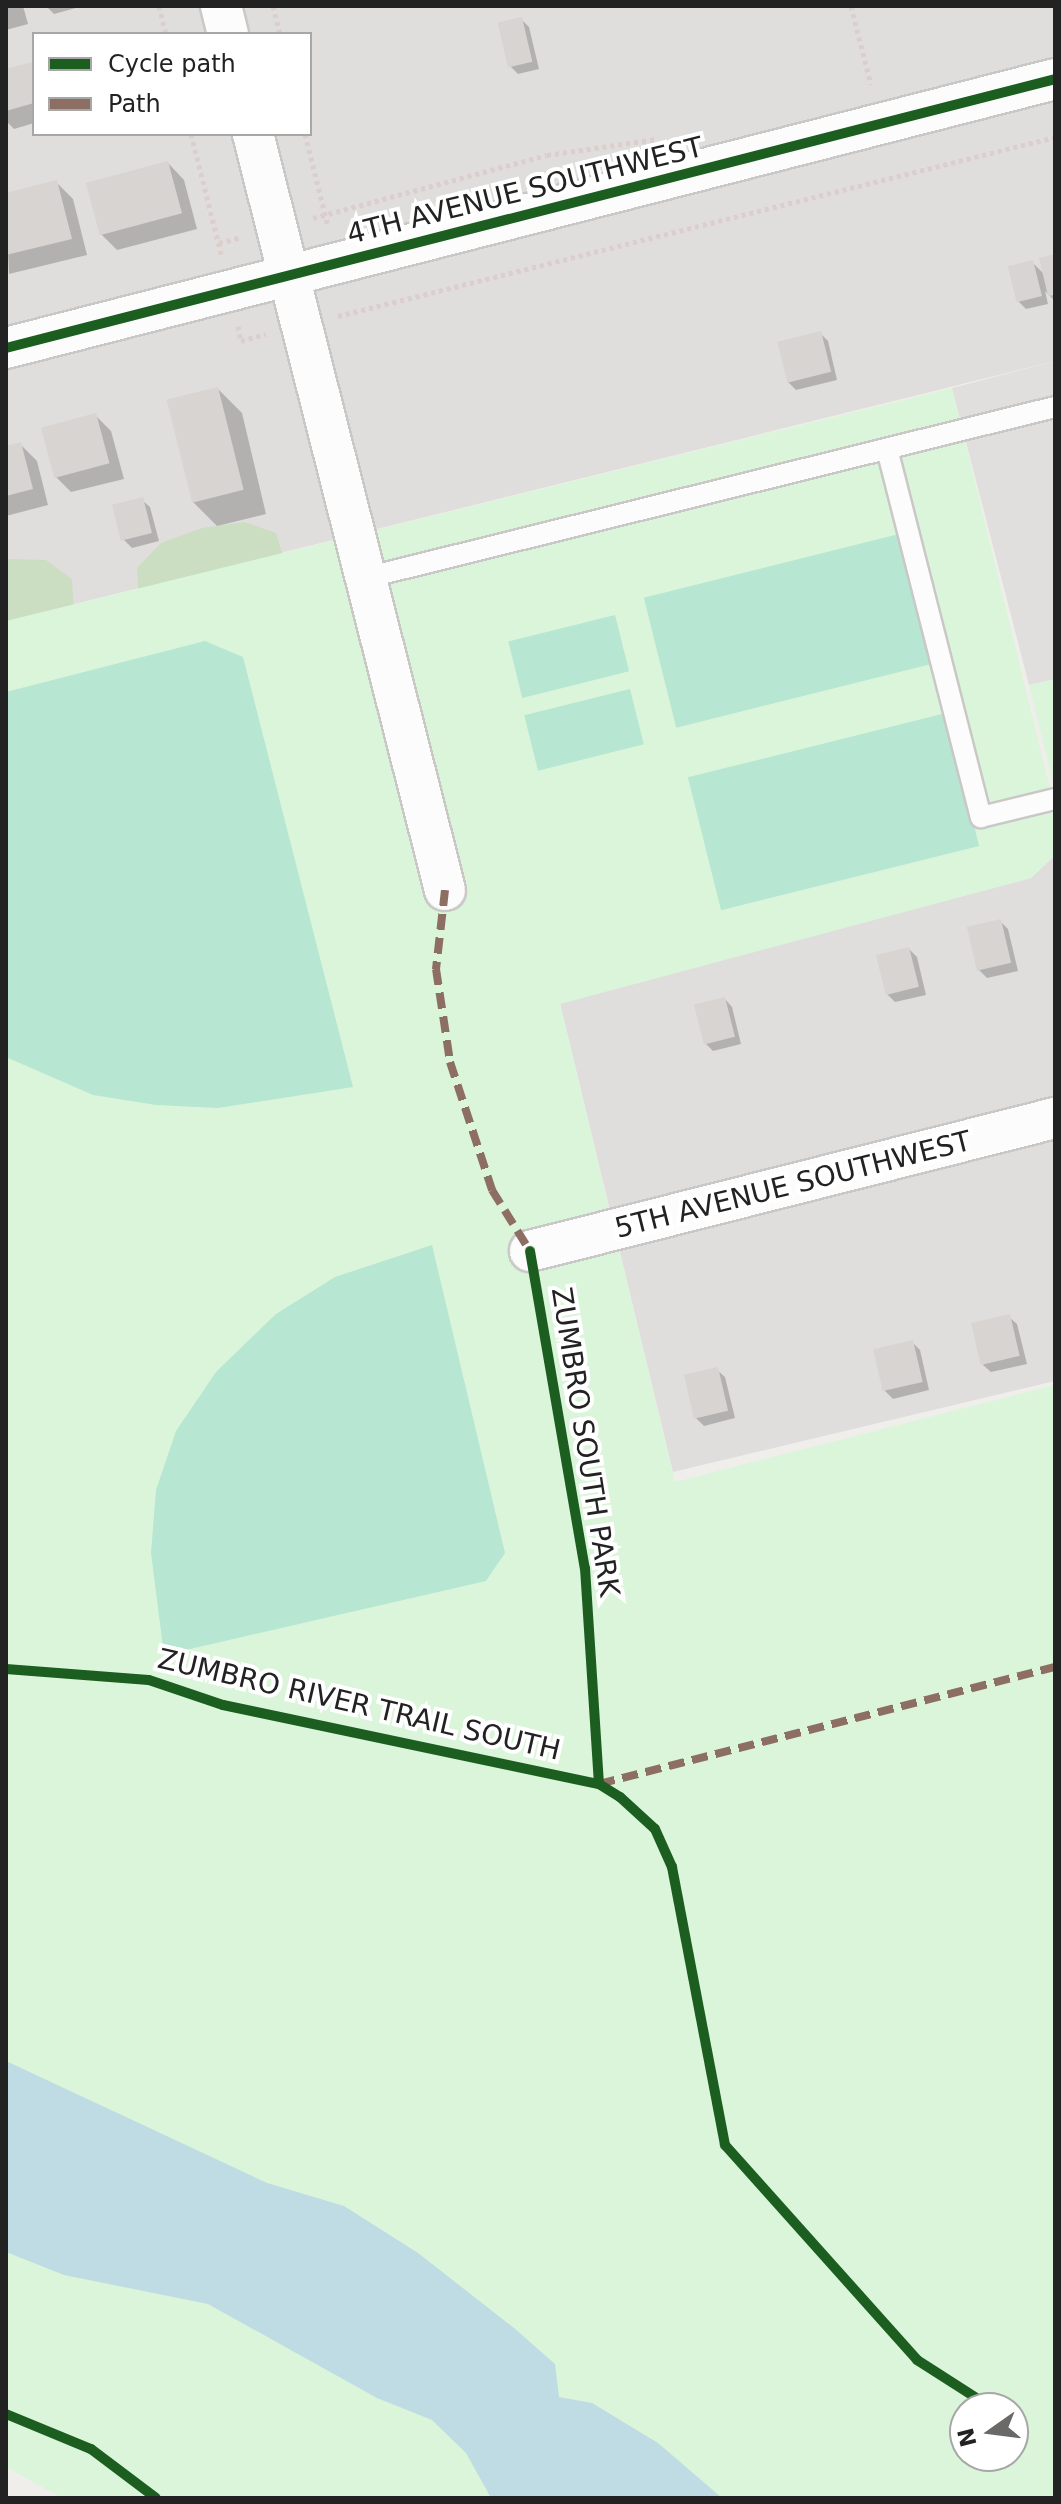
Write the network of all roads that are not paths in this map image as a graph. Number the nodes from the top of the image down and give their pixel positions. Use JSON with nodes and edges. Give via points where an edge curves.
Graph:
{"nodes":[{"id":1,"x":221,"y":6,"type":"edge"},
{"id":2,"x":228,"y":32,"type":"edge"},
{"id":3,"x":1055,"y":79,"type":"edge"},
{"id":4,"x":254,"y":136,"type":"edge"},
{"id":5,"x":289,"y":276,"type":"junction"},
{"id":6,"x":6,"y":348,"type":"edge"},
{"id":7,"x":1055,"y":407,"type":"edge"},
{"id":8,"x":887,"y":449,"type":"junction"},
{"id":9,"x":369,"y":577,"type":"junction"},
{"id":10,"x":1055,"y":799,"type":"edge"},
{"id":11,"x":445,"y":890,"type":"dead end"},
{"id":12,"x":1055,"y":1118,"type":"edge"},
{"id":13,"x":530,"y":1251,"type":"dead end"}],
"edges":[{"from":1,"to":2,"type":"street"},
{"from":3,"to":5,"type":"street","name":"4TH AVENUE SOUTHWEST"},
{"from":4,"to":5,"type":"street"},
{"from":5,"to":6,"type":"street","name":"4TH AVENUE SOUTHWEST"},
{"from":5,"to":9,"type":"street"},
{"from":7,"to":8,"type":"lane"},
{"from":8,"to":9,"type":"lane"},
{"from":8,"to":10,"type":"lane","via":[[981,817]]},
{"from":9,"to":11,"type":"street"},
{"from":12,"to":13,"type":"street","name":"5TH AVENUE SOUTHWEST"}]}
